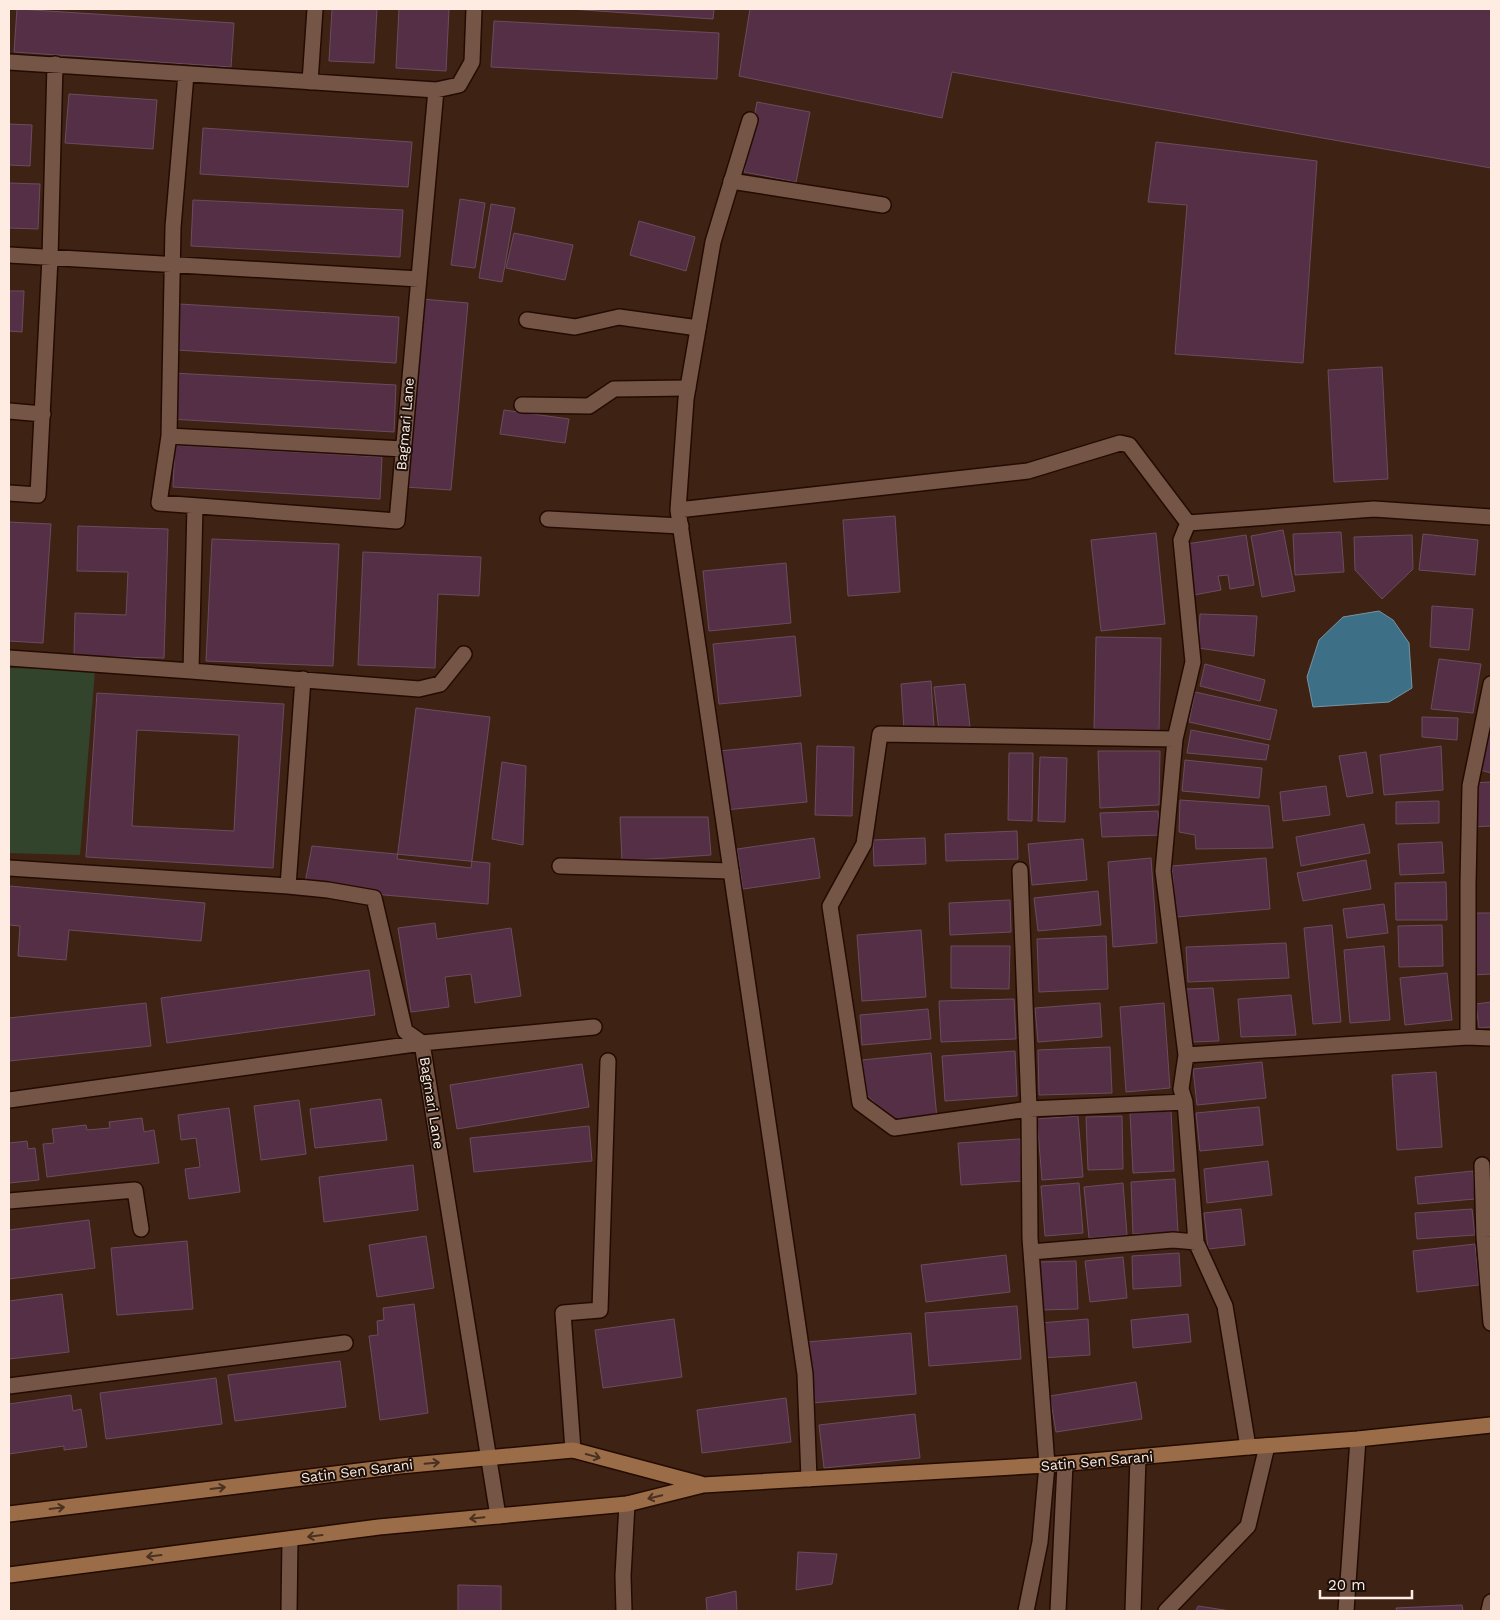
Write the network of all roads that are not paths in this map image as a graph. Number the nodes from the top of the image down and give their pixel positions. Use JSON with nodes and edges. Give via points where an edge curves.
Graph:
{"nodes":[{"id":1,"x":315,"y":9,"type":"edge"},
{"id":2,"x":474,"y":9,"type":"edge"},
{"id":3,"x":9,"y":62,"type":"edge"},
{"id":4,"x":54,"y":64,"type":"junction"},
{"id":5,"x":186,"y":74,"type":"junction"},
{"id":6,"x":310,"y":82,"type":"junction"},
{"id":7,"x":436,"y":90,"type":"junction"},
{"id":8,"x":750,"y":120,"type":"dead end"},
{"id":9,"x":731,"y":181,"type":"junction"},
{"id":10,"x":883,"y":204,"type":"dead end"},
{"id":11,"x":9,"y":255,"type":"edge"},
{"id":12,"x":50,"y":258,"type":"junction"},
{"id":13,"x":173,"y":265,"type":"junction"},
{"id":14,"x":419,"y":279,"type":"junction"},
{"id":15,"x":527,"y":320,"type":"dead end"},
{"id":16,"x":698,"y":328,"type":"junction"},
{"id":17,"x":688,"y":388,"type":"junction"},
{"id":18,"x":522,"y":405,"type":"dead end"},
{"id":19,"x":9,"y":411,"type":"edge"},
{"id":20,"x":43,"y":414,"type":"junction"},
{"id":21,"x":169,"y":436,"type":"junction"},
{"id":22,"x":403,"y":449,"type":"junction"},
{"id":23,"x":9,"y":493,"type":"edge"},
{"id":24,"x":195,"y":506,"type":"junction"},
{"id":25,"x":678,"y":510,"type":"junction"},
{"id":26,"x":1491,"y":517,"type":"edge"},
{"id":27,"x":548,"y":519,"type":"dead end"},
{"id":28,"x":1188,"y":523,"type":"junction"},
{"id":29,"x":681,"y":526,"type":"junction"},
{"id":30,"x":464,"y":654,"type":"dead end"},
{"id":31,"x":9,"y":658,"type":"edge"},
{"id":32,"x":192,"y":671,"type":"junction"},
{"id":33,"x":303,"y":679,"type":"junction"},
{"id":34,"x":1491,"y":684,"type":"edge"},
{"id":35,"x":1175,"y":739,"type":"junction"},
{"id":36,"x":560,"y":866,"type":"dead end"},
{"id":37,"x":9,"y":868,"type":"edge"},
{"id":38,"x":1020,"y":870,"type":"dead end"},
{"id":39,"x":731,"y":871,"type":"junction"},
{"id":40,"x":288,"y":886,"type":"junction"},
{"id":41,"x":594,"y":1027,"type":"dead end"},
{"id":42,"x":1468,"y":1037,"type":"junction"},
{"id":43,"x":1491,"y":1038,"type":"edge"},
{"id":44,"x":422,"y":1043,"type":"junction"},
{"id":45,"x":1186,"y":1055,"type":"junction"},
{"id":46,"x":608,"y":1061,"type":"dead end"},
{"id":47,"x":9,"y":1100,"type":"edge"},
{"id":48,"x":1185,"y":1102,"type":"junction"},
{"id":49,"x":1029,"y":1109,"type":"junction"},
{"id":50,"x":1482,"y":1165,"type":"dead end"},
{"id":51,"x":9,"y":1201,"type":"edge"},
{"id":52,"x":141,"y":1229,"type":"dead end"},
{"id":53,"x":1196,"y":1242,"type":"junction"},
{"id":54,"x":1031,"y":1252,"type":"junction"},
{"id":55,"x":1491,"y":1323,"type":"edge"},
{"id":56,"x":345,"y":1343,"type":"dead end"},
{"id":57,"x":9,"y":1386,"type":"edge"},
{"id":58,"x":1491,"y":1424,"type":"edge"},
{"id":59,"x":1358,"y":1439,"type":"junction"},
{"id":60,"x":1267,"y":1446,"type":"junction"},
{"id":61,"x":1248,"y":1447,"type":"junction"},
{"id":62,"x":573,"y":1450,"type":"junction"},
{"id":63,"x":490,"y":1457,"type":"junction"},
{"id":64,"x":1138,"y":1457,"type":"junction"},
{"id":65,"x":1066,"y":1464,"type":"junction"},
{"id":66,"x":1047,"y":1465,"type":"junction"},
{"id":67,"x":809,"y":1479,"type":"junction"},
{"id":68,"x":703,"y":1485,"type":"junction"},
{"id":69,"x":627,"y":1504,"type":"junction"},
{"id":70,"x":9,"y":1514,"type":"edge"},
{"id":71,"x":498,"y":1516,"type":"junction"},
{"id":72,"x":290,"y":1539,"type":"junction"},
{"id":73,"x":9,"y":1575,"type":"edge"},
{"id":74,"x":1491,"y":1602,"type":"edge"},
{"id":75,"x":289,"y":1611,"type":"edge"},
{"id":76,"x":624,"y":1611,"type":"edge"},
{"id":77,"x":1026,"y":1611,"type":"edge"},
{"id":78,"x":1058,"y":1611,"type":"edge"},
{"id":79,"x":1132,"y":1611,"type":"edge"},
{"id":80,"x":1166,"y":1611,"type":"edge"},
{"id":81,"x":1346,"y":1611,"type":"edge"},
{"id":82,"x":1489,"y":1611,"type":"edge"}],
"edges":[{"from":1,"to":6,"type":"street"},
{"from":2,"to":7,"type":"street","via":[[472,62],[459,85]]},
{"from":3,"to":4,"type":"street"},
{"from":4,"to":5,"type":"street"},
{"from":4,"to":12,"type":"street"},
{"from":5,"to":6,"type":"street"},
{"from":5,"to":13,"type":"street","via":[[173,227]]},
{"from":6,"to":7,"type":"street"},
{"from":7,"to":14,"type":"street","name":"Bagmari Lane"},
{"from":8,"to":9,"type":"street"},
{"from":9,"to":10,"type":"street"},
{"from":9,"to":16,"type":"street","via":[[713,242]]},
{"from":11,"to":12,"type":"street"},
{"from":12,"to":13,"type":"street"},
{"from":12,"to":20,"type":"street"},
{"from":13,"to":14,"type":"street"},
{"from":13,"to":21,"type":"street"},
{"from":14,"to":22,"type":"street","name":"Bagmari Lane"},
{"from":15,"to":16,"type":"street","via":[[575,327],[619,317]]},
{"from":16,"to":17,"type":"street"},
{"from":17,"to":18,"type":"street","via":[[614,389],[589,406]]},
{"from":17,"to":25,"type":"street"},
{"from":19,"to":20,"type":"street"},
{"from":20,"to":23,"type":"street","via":[[38,495]]},
{"from":21,"to":22,"type":"street"},
{"from":21,"to":24,"type":"street","name":"Bagmari Lane","via":[[159,503]]},
{"from":22,"to":24,"type":"street","name":"Bagmari Lane","via":[[396,521]]},
{"from":24,"to":32,"type":"street"},
{"from":25,"to":28,"type":"street","via":[[1028,470],[1120,443],[1129,446]]},
{"from":25,"to":29,"type":"street"},
{"from":26,"to":28,"type":"street","via":[[1374,509]]},
{"from":27,"to":29,"type":"street"},
{"from":28,"to":35,"type":"street","via":[[1181,540],[1194,662]]},
{"from":29,"to":39,"type":"street"},
{"from":30,"to":33,"type":"street","via":[[440,684],[419,689]]},
{"from":31,"to":32,"type":"street"},
{"from":32,"to":33,"type":"street"},
{"from":33,"to":40,"type":"street"},
{"from":34,"to":42,"type":"street","via":[[1470,786]]},
{"from":35,"to":45,"type":"street","via":[[1162,871]]},
{"from":35,"to":49,"type":"street","via":[[880,734],[864,844],[830,906],[860,1103],[894,1128]]},
{"from":36,"to":39,"type":"street"},
{"from":37,"to":40,"type":"street"},
{"from":38,"to":49,"type":"street"},
{"from":39,"to":67,"type":"street","via":[[805,1374]]},
{"from":40,"to":44,"type":"street","via":[[374,898],[405,1030]]},
{"from":41,"to":44,"type":"street"},
{"from":42,"to":43,"type":"street"},
{"from":42,"to":45,"type":"street"},
{"from":44,"to":47,"type":"street","name":"Bagmari Lane"},
{"from":44,"to":63,"type":"street","name":"Bagmari Lane"},
{"from":45,"to":48,"type":"street","via":[[1181,1089]]},
{"from":46,"to":62,"type":"street","via":[[600,1310],[563,1313]]},
{"from":48,"to":49,"type":"street"},
{"from":48,"to":53,"type":"street"},
{"from":49,"to":54,"type":"street"},
{"from":50,"to":55,"type":"street"},
{"from":51,"to":52,"type":"street","via":[[135,1190]]},
{"from":53,"to":54,"type":"street","via":[[1173,1240]]},
{"from":53,"to":61,"type":"street","via":[[1225,1306]]},
{"from":54,"to":66,"type":"street"},
{"from":56,"to":57,"type":"street"},
{"from":58,"to":59,"type":"main road","name":"Satin Sen Sarani"},
{"from":59,"to":60,"type":"main road","name":"Satin Sen Sarani"},
{"from":59,"to":81,"type":"street"},
{"from":60,"to":61,"type":"main road","name":"Satin Sen Sarani"},
{"from":60,"to":80,"type":"street","via":[[1248,1526]]},
{"from":61,"to":64,"type":"main road","name":"Satin Sen Sarani"},
{"from":62,"to":63,"type":"main road","name":"Satin Sen Sarani"},
{"from":62,"to":68,"type":"main road","name":"Satin Sen Sarani","one_way":true},
{"from":70,"to":63,"type":"main road","name":"Satin Sen Sarani","one_way":true},
{"from":63,"to":71,"type":"street","name":"Bagmari Lane"},
{"from":64,"to":65,"type":"main road","name":"Satin Sen Sarani"},
{"from":64,"to":79,"type":"street"},
{"from":65,"to":66,"type":"main road","name":"Satin Sen Sarani"},
{"from":65,"to":78,"type":"street"},
{"from":66,"to":67,"type":"main road","name":"Satin Sen Sarani"},
{"from":66,"to":77,"type":"street","via":[[1040,1542]]},
{"from":67,"to":68,"type":"main road","name":"Satin Sen Sarani"},
{"from":68,"to":69,"type":"main road","name":"Satin Sen Sarani","one_way":true},
{"from":69,"to":71,"type":"main road","name":"Satin Sen Sarani"},
{"from":69,"to":76,"type":"street"},
{"from":71,"to":72,"type":"main road","name":"Satin Sen Sarani","one_way":true},
{"from":72,"to":73,"type":"main road","name":"Satin Sen Sarani","one_way":true},
{"from":72,"to":75,"type":"street"},
{"from":74,"to":82,"type":"street"}]}
